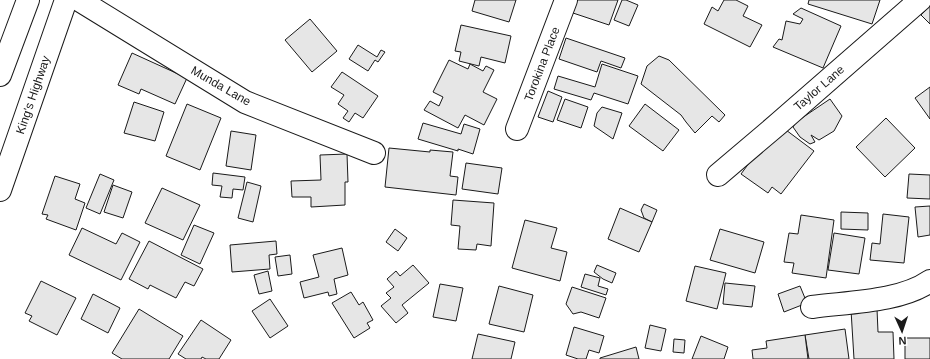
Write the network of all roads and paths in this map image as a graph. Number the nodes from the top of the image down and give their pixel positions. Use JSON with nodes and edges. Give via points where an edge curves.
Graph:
{"nodes":[{"id":1,"x":28,"y":0,"type":"edge"},
{"id":2,"x":66,"y":0,"type":"edge"},
{"id":3,"x":78,"y":0,"type":"edge"},
{"id":4,"x":566,"y":0,"type":"edge"},
{"id":5,"x":920,"y":0,"type":"edge"},
{"id":6,"x":0,"y":75,"type":"edge"},
{"id":7,"x":517,"y":128,"type":"dead end"},
{"id":8,"x":374,"y":153,"type":"dead end"},
{"id":9,"x":718,"y":175,"type":"dead end"},
{"id":10,"x":0,"y":190,"type":"edge"},
{"id":11,"x":930,"y":281,"type":"edge"},
{"id":12,"x":812,"y":307,"type":"dead end"}],
"edges":[{"from":1,"to":6,"type":"main road"},
{"from":2,"to":10,"type":"main road","name":"King's Highway"},
{"from":3,"to":8,"type":"main road","name":"Munda Lane","via":[[245,102]]},
{"from":4,"to":7,"type":"main road","name":"Torokina Place"},
{"from":5,"to":9,"type":"main road","name":"Taylor Lane"},
{"from":11,"to":12,"type":"main road","via":[[909,292],[894,296]]}]}
